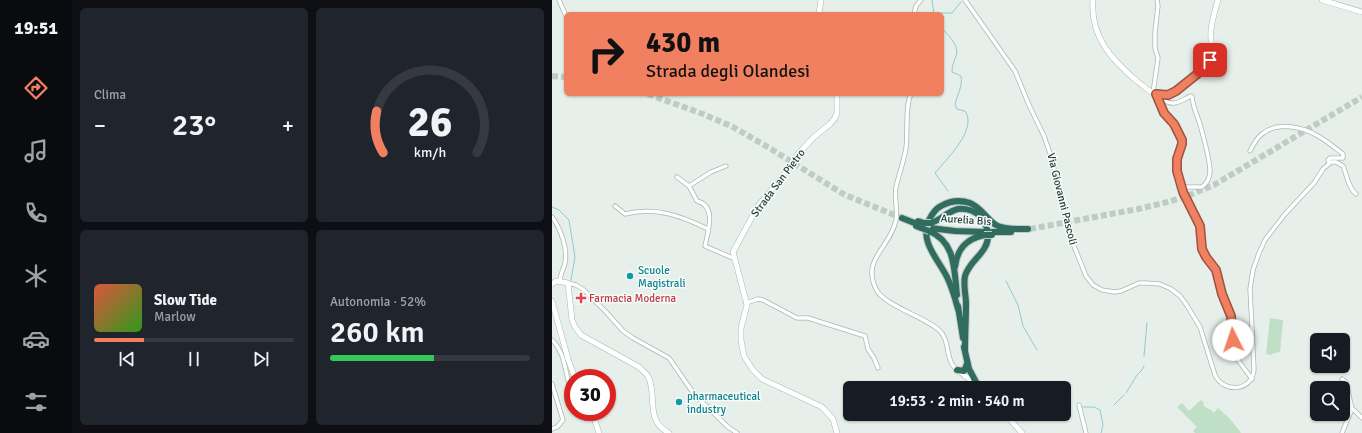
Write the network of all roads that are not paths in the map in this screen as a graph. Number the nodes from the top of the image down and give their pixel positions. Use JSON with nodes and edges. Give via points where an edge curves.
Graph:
{"nodes":[{"id":1,"x":559,"y":0,"type":"edge"},
{"id":2,"x":821,"y":0,"type":"edge"},
{"id":3,"x":921,"y":0,"type":"edge"},
{"id":4,"x":965,"y":0,"type":"edge"},
{"id":5,"x":1093,"y":0,"type":"edge"},
{"id":6,"x":1157,"y":0,"type":"edge"},
{"id":7,"x":1218,"y":0,"type":"edge"},
{"id":8,"x":1322,"y":0,"type":"edge"},
{"id":9,"x":564,"y":12,"type":"edge"},
{"id":10,"x":819,"y":12,"type":"edge"},
{"id":11,"x":914,"y":12,"type":"edge"},
{"id":12,"x":1362,"y":12,"type":"edge"},
{"id":13,"x":1156,"y":94,"type":"junction"},
{"id":14,"x":837,"y":96,"type":"edge"},
{"id":15,"x":910,"y":96,"type":"edge"},
{"id":16,"x":1250,"y":151,"type":"dead end"},
{"id":17,"x":1329,"y":163,"type":"junction"},
{"id":18,"x":726,"y":166,"type":"dead end"},
{"id":19,"x":676,"y":177,"type":"dead end"},
{"id":20,"x":1181,"y":184,"type":"junction"},
{"id":21,"x":689,"y":186,"type":"junction"},
{"id":22,"x":1356,"y":194,"type":"dead end"},
{"id":23,"x":615,"y":206,"type":"dead end"},
{"id":24,"x":552,"y":218,"type":"edge"},
{"id":25,"x":904,"y":219,"type":"tunnel mouth"},
{"id":26,"x":930,"y":227,"type":"junction"},
{"id":27,"x":708,"y":229,"type":"junction"},
{"id":28,"x":984,"y":234,"type":"junction"},
{"id":29,"x":734,"y":259,"type":"junction"},
{"id":30,"x":560,"y":281,"type":"junction"},
{"id":31,"x":568,"y":283,"type":"junction"},
{"id":32,"x":552,"y":284,"type":"edge"},
{"id":33,"x":956,"y":286,"type":"junction"},
{"id":34,"x":552,"y":301,"type":"edge"},
{"id":35,"x":746,"y":303,"type":"junction"},
{"id":36,"x":958,"y":309,"type":"junction"},
{"id":37,"x":552,"y":340,"type":"edge"},
{"id":38,"x":965,"y":350,"type":"junction"},
{"id":39,"x":968,"y":366,"type":"junction"},
{"id":40,"x":878,"y":368,"type":"dead end"},
{"id":41,"x":565,"y":369,"type":"edge"},
{"id":42,"x":572,"y":369,"type":"edge"},
{"id":43,"x":957,"y":370,"type":"junction"},
{"id":44,"x":965,"y":376,"type":"junction"},
{"id":45,"x":1252,"y":379,"type":"junction"},
{"id":46,"x":1342,"y":380,"type":"dead end"},
{"id":47,"x":972,"y":381,"type":"edge"},
{"id":48,"x":975,"y":381,"type":"edge"},
{"id":49,"x":552,"y":384,"type":"edge"},
{"id":50,"x":1079,"y":405,"type":"dead end"},
{"id":51,"x":1352,"y":409,"type":"junction"},
{"id":52,"x":1362,"y":418,"type":"edge"},
{"id":53,"x":595,"y":421,"type":"edge"},
{"id":54,"x":1011,"y":421,"type":"edge"},
{"id":55,"x":552,"y":429,"type":"edge"},
{"id":56,"x":599,"y":433,"type":"edge"},
{"id":57,"x":669,"y":433,"type":"edge"},
{"id":58,"x":738,"y":433,"type":"edge"},
{"id":59,"x":837,"y":433,"type":"edge"},
{"id":60,"x":1022,"y":433,"type":"edge"},
{"id":61,"x":1086,"y":433,"type":"edge"},
{"id":62,"x":1342,"y":433,"type":"edge"}],
"edges":[{"from":1,"to":9,"type":"street"},
{"from":2,"to":10,"type":"street"},
{"from":3,"to":11,"type":"street"},
{"from":4,"to":45,"type":"street","name":"Via Giovanni Pascoli","via":[[1015,70],[1044,136],[1070,236],[1086,276],[1093,285],[1102,290],[1115,292],[1146,282],[1172,289],[1186,304],[1200,327],[1221,384],[1232,388],[1245,385]]},
{"from":5,"to":13,"type":"street","via":[[1093,17],[1106,51],[1125,70]]},
{"from":6,"to":13,"type":"street"},
{"from":7,"to":13,"type":"street","via":[[1211,26],[1211,55],[1206,67],[1176,91],[1168,95]]},
{"from":8,"to":12,"type":"street"},
{"from":13,"to":20,"type":"street","via":[[1164,113],[1174,124],[1182,140],[1176,164]]},
{"from":13,"to":20,"type":"street","via":[[1172,104],[1192,97],[1200,124],[1209,162],[1209,177],[1202,187],[1186,187]]},
{"from":14,"to":29,"type":"street","name":"Strada San Pietro","via":[[835,118],[798,154],[758,206],[733,252]]},
{"from":15,"to":43,"type":"street","via":[[906,149],[895,196],[896,219],[894,227],[876,256],[871,274],[876,291],[889,302],[940,331],[945,339],[951,363]]},
{"from":16,"to":17,"type":"street","via":[[1259,137],[1268,130],[1296,128],[1320,137],[1343,154],[1343,158],[1330,158]]},
{"from":17,"to":22,"type":"street","via":[[1336,162],[1343,166],[1346,178]]},
{"from":17,"to":45,"type":"street","via":[[1265,240],[1253,270],[1250,289],[1254,369]]},
{"from":18,"to":21,"type":"street"},
{"from":19,"to":21,"type":"street"},
{"from":20,"to":45,"type":"street","via":[[1200,226],[1202,249],[1216,270],[1231,316],[1235,356]]},
{"from":21,"to":27,"type":"street","via":[[711,219]]},
{"from":23,"to":27,"type":"street","via":[[625,214],[642,210],[663,212]]},
{"from":24,"to":30,"type":"street","via":[[565,248],[565,265]]},
{"from":25,"to":26,"type":"highway","name":"Aurelia Bis","bridge":true},
{"from":26,"to":28,"type":"highway","name":"Aurelia Bis"},
{"from":26,"to":33,"type":"highway","via":[[949,248]]},
{"from":26,"to":38,"type":"highway","via":[[950,212],[965,209],[980,216],[987,228],[986,246],[965,276]]},
{"from":27,"to":29,"type":"street","via":[[705,246]]},
{"from":28,"to":33,"type":"highway","via":[[968,242],[959,251],[955,268]]},
{"from":28,"to":36,"type":"highway","name":"Aurelia Bis","bridge":true,"via":[[1029,229],[1000,227],[975,206],[964,202],[948,203],[934,211],[926,228],[929,248],[948,279]]},
{"from":29,"to":35,"type":"street"},
{"from":30,"to":31,"type":"street"},
{"from":30,"to":32,"type":"street"},
{"from":31,"to":57,"type":"street","via":[[575,327],[581,335],[644,372],[650,382],[653,414],[659,426]]},
{"from":31,"to":58,"type":"street","via":[[584,290],[623,331],[669,358],[694,394],[728,428]]},
{"from":33,"to":36,"type":"highway"},
{"from":34,"to":42,"type":"street"},
{"from":35,"to":40,"type":"street","via":[[763,300],[797,318],[808,318],[865,336],[868,349]]},
{"from":35,"to":59,"type":"street","via":[[741,340],[744,356],[753,370],[762,379],[822,407],[833,419]]},
{"from":36,"to":38,"type":"highway"},
{"from":37,"to":41,"type":"street","via":[[557,344]]},
{"from":38,"to":39,"type":"highway"},
{"from":39,"to":43,"type":"highway","via":[[964,370]]},
{"from":39,"to":44,"type":"highway"},
{"from":39,"to":48,"type":"highway"},
{"from":43,"to":44,"type":"street"},
{"from":44,"to":47,"type":"street"},
{"from":46,"to":51,"type":"street","via":[[1346,382]]},
{"from":49,"to":55,"type":"street","via":[[563,420]]},
{"from":50,"to":61,"type":"street"},
{"from":51,"to":52,"type":"street"},
{"from":51,"to":62,"type":"street"},
{"from":53,"to":56,"type":"street"},
{"from":54,"to":60,"type":"street"}]}
